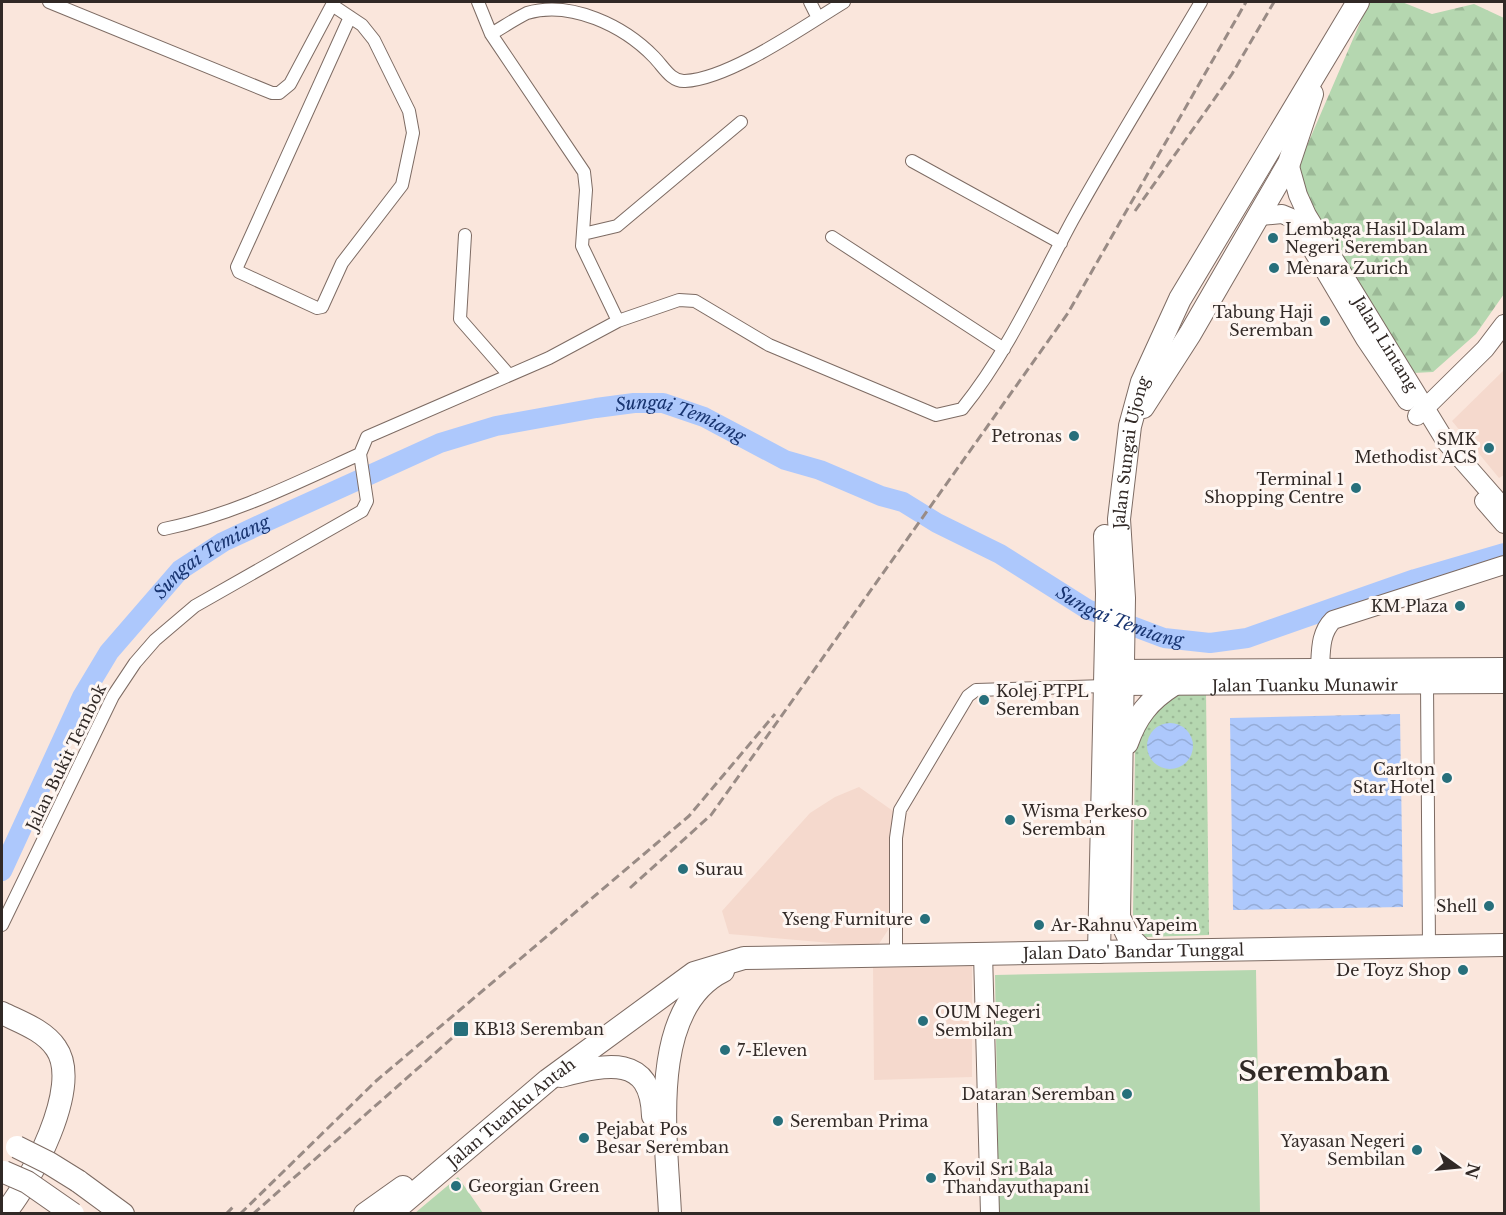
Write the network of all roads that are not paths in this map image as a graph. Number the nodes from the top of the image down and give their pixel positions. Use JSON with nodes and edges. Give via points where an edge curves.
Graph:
{"nodes":[{"id":1,"x":50,"y":2,"type":"edge"},
{"id":2,"x":478,"y":2,"type":"edge"},
{"id":3,"x":810,"y":2,"type":"edge"},
{"id":4,"x":844,"y":2,"type":"edge"},
{"id":5,"x":1201,"y":2,"type":"edge"},
{"id":6,"x":1340,"y":2,"type":"edge"},
{"id":7,"x":1358,"y":2,"type":"edge"},
{"id":8,"x":332,"y":3,"type":"edge"},
{"id":9,"x":350,"y":17,"type":"junction"},
{"id":10,"x":818,"y":18,"type":"junction"},
{"id":11,"x":491,"y":34,"type":"junction"},
{"id":12,"x":1322,"y":61,"type":"junction"},
{"id":13,"x":741,"y":122,"type":"dead end"},
{"id":14,"x":912,"y":161,"type":"dead end"},
{"id":15,"x":1289,"y":163,"type":"junction"},
{"id":16,"x":1260,"y":216,"type":"junction"},
{"id":17,"x":583,"y":234,"type":"junction"},
{"id":18,"x":465,"y":236,"type":"dead end"},
{"id":19,"x":832,"y":237,"type":"dead end"},
{"id":20,"x":1061,"y":243,"type":"junction"},
{"id":21,"x":1320,"y":248,"type":"junction"},
{"id":22,"x":618,"y":321,"type":"junction"},
{"id":23,"x":1504,"y":324,"type":"edge"},
{"id":24,"x":1004,"y":350,"type":"junction"},
{"id":25,"x":509,"y":375,"type":"junction"},
{"id":26,"x":1421,"y":412,"type":"junction"},
{"id":27,"x":1130,"y":426,"type":"junction"},
{"id":28,"x":360,"y":454,"type":"junction"},
{"id":29,"x":1504,"y":508,"type":"edge"},
{"id":30,"x":1504,"y":525,"type":"edge"},
{"id":31,"x":164,"y":529,"type":"dead end"},
{"id":32,"x":1504,"y":565,"type":"edge"},
{"id":33,"x":1115,"y":596,"type":"junction"},
{"id":34,"x":1504,"y":667,"type":"edge"},
{"id":35,"x":1320,"y":668,"type":"junction"},
{"id":36,"x":1114,"y":677,"type":"junction"},
{"id":37,"x":1427,"y":684,"type":"junction"},
{"id":38,"x":1504,"y":684,"type":"edge"},
{"id":39,"x":1173,"y":685,"type":"junction"},
{"id":40,"x":1122,"y":762,"type":"junction"},
{"id":41,"x":9,"y":909,"type":"junction"},
{"id":42,"x":2,"y":925,"type":"edge"},
{"id":43,"x":2,"y":932,"type":"edge"},
{"id":44,"x":1504,"y":945,"type":"edge"},
{"id":45,"x":1429,"y":946,"type":"junction"},
{"id":46,"x":1143,"y":951,"type":"junction"},
{"id":47,"x":1099,"y":952,"type":"junction"},
{"id":48,"x":984,"y":953,"type":"junction"},
{"id":49,"x":896,"y":954,"type":"junction"},
{"id":50,"x":762,"y":956,"type":"junction"},
{"id":51,"x":2,"y":1013,"type":"edge"},
{"id":52,"x":2,"y":1028,"type":"edge"},
{"id":53,"x":63,"y":1071,"type":"junction"},
{"id":54,"x":548,"y":1080,"type":"junction"},
{"id":55,"x":9,"y":1145,"type":"edge"},
{"id":56,"x":469,"y":1146,"type":"junction"},
{"id":57,"x":3,"y":1172,"type":"edge"},
{"id":58,"x":78,"y":1181,"type":"junction"},
{"id":59,"x":4,"y":1214,"type":"edge"},
{"id":60,"x":73,"y":1214,"type":"edge"},
{"id":61,"x":109,"y":1214,"type":"edge"},
{"id":62,"x":123,"y":1214,"type":"edge"},
{"id":63,"x":365,"y":1214,"type":"edge"},
{"id":64,"x":390,"y":1214,"type":"edge"},
{"id":65,"x":656,"y":1214,"type":"edge"},
{"id":66,"x":670,"y":1214,"type":"edge"},
{"id":67,"x":990,"y":1214,"type":"edge"}],
"edges":[{"from":1,"to":8,"type":"street","via":[[272,93],[279,93],[290,84]]},
{"from":2,"to":11,"type":"street"},
{"from":3,"to":10,"type":"street"},
{"from":4,"to":10,"type":"street"},
{"from":5,"to":20,"type":"street"},
{"from":6,"to":33,"type":"highway","name":"Jalan Sungai Ujong","via":[[1168,291],[1130,376],[1106,489],[1104,519]]},
{"from":7,"to":12,"type":"highway","name":"Jalan Sungai Ujong"},
{"from":8,"to":9,"type":"street"},
{"from":9,"to":9,"type":"street","via":[[374,40],[410,111],[413,133],[402,185],[342,263],[322,307],[317,308],[239,272],[237,267]]},
{"from":10,"to":11,"type":"street","via":[[767,50],[706,77],[683,82],[612,23],[578,12],[551,8],[528,13]]},
{"from":11,"to":17,"type":"street","via":[[584,172]]},
{"from":12,"to":15,"type":"highway"},
{"from":12,"to":27,"type":"highway","name":"Jalan Sungai Ujong","via":[[1180,298],[1142,382]]},
{"from":13,"to":17,"type":"street","via":[[617,226]]},
{"from":14,"to":20,"type":"street"},
{"from":15,"to":16,"type":"highway"},
{"from":15,"to":21,"type":"main road","name":"Jalan Lintang"},
{"from":16,"to":21,"type":"main road","name":"Jalan Lintang","via":[[1282,214],[1294,219]]},
{"from":16,"to":27,"type":"highway","via":[[1191,334]]},
{"from":17,"to":22,"type":"street","via":[[585,254]]},
{"from":18,"to":25,"type":"street","via":[[460,319]]},
{"from":19,"to":24,"type":"street"},
{"from":20,"to":24,"type":"street"},
{"from":21,"to":26,"type":"main road","name":"Jalan Lintang"},
{"from":22,"to":24,"type":"street","via":[[679,300],[695,301],[770,345],[936,415],[962,409]]},
{"from":22,"to":25,"type":"street"},
{"from":23,"to":26,"type":"main road","via":[[1485,349]]},
{"from":25,"to":28,"type":"street","via":[[367,437]]},
{"from":26,"to":29,"type":"main road","name":"Jalan Lintang"},
{"from":26,"to":30,"type":"main road","name":"Jalan Lintang","via":[[1459,476]]},
{"from":27,"to":33,"type":"highway","name":"Jalan Sungai Ujong"},
{"from":28,"to":31,"type":"street","via":[[238,508]]},
{"from":28,"to":41,"type":"street","name":"Jalan Bukit Tembok","via":[[367,501],[362,511],[195,606],[135,663],[113,696]]},
{"from":32,"to":35,"type":"main road","via":[[1333,620],[1322,641]]},
{"from":33,"to":36,"type":"highway","name":"Jalan Sungai Ujong"},
{"from":34,"to":35,"type":"main road","name":"Jalan Tuanku Munawir"},
{"from":35,"to":36,"type":"main road","name":"Jalan Tuanku Munawir"},
{"from":36,"to":39,"type":"main road","name":"Jalan Tuanku Munawir"},
{"from":36,"to":40,"type":"highway","name":"Jalan Sungai Ujong"},
{"from":36,"to":47,"type":"highway","name":"Jalan Sungai Ujong"},
{"from":36,"to":49,"type":"street","via":[[976,690],[968,696],[900,810],[896,838]]},
{"from":37,"to":38,"type":"main road","name":"Jalan Tuanku Munawir"},
{"from":37,"to":39,"type":"main road","name":"Jalan Tuanku Munawir"},
{"from":37,"to":45,"type":"street"},
{"from":39,"to":40,"type":"highway","via":[[1157,695],[1137,718]]},
{"from":40,"to":46,"type":"highway","name":"Jalan Sungai Ujong","via":[[1119,917],[1128,936]]},
{"from":41,"to":42,"type":"street","name":"Jalan Bukit Tembok"},
{"from":41,"to":43,"type":"street","name":"Jalan Bukit Tembok"},
{"from":44,"to":45,"type":"highway","name":"Jalan Dato' Bandar Tunggal"},
{"from":45,"to":46,"type":"highway","name":"Jalan Dato' Bandar Tunggal"},
{"from":46,"to":47,"type":"highway","name":"Jalan Dato' Bandar Tunggal"},
{"from":47,"to":48,"type":"highway","name":"Jalan Dato' Bandar Tunggal"},
{"from":48,"to":49,"type":"highway","name":"Jalan Dato' Bandar Tunggal"},
{"from":48,"to":67,"type":"main road"},
{"from":49,"to":50,"type":"highway","name":"Jalan Dato' Bandar Tunggal"},
{"from":50,"to":54,"type":"highway","name":"Jalan Tuanku Antah","via":[[694,974]]},
{"from":50,"to":66,"type":"highway","via":[[719,974],[701,987],[689,1004],[669,1052],[664,1078]]},
{"from":51,"to":53,"type":"highway","via":[[36,1030],[57,1048]]},
{"from":52,"to":53,"type":"highway","via":[[22,1034],[45,1050]]},
{"from":53,"to":59,"type":"highway","via":[[65,1085],[55,1122]]},
{"from":54,"to":56,"type":"highway","name":"Jalan Tuanku Antah"},
{"from":54,"to":65,"type":"highway","via":[[611,1066],[644,1079],[650,1089],[652,1107]]},
{"from":55,"to":58,"type":"highway","bridge":true},
{"from":56,"to":63,"type":"highway"},
{"from":56,"to":64,"type":"highway","name":"Jalan Tuanku Antah"},
{"from":57,"to":60,"type":"highway","bridge":true,"via":[[27,1182]]},
{"from":58,"to":61,"type":"highway"},
{"from":58,"to":62,"type":"highway"}]}
